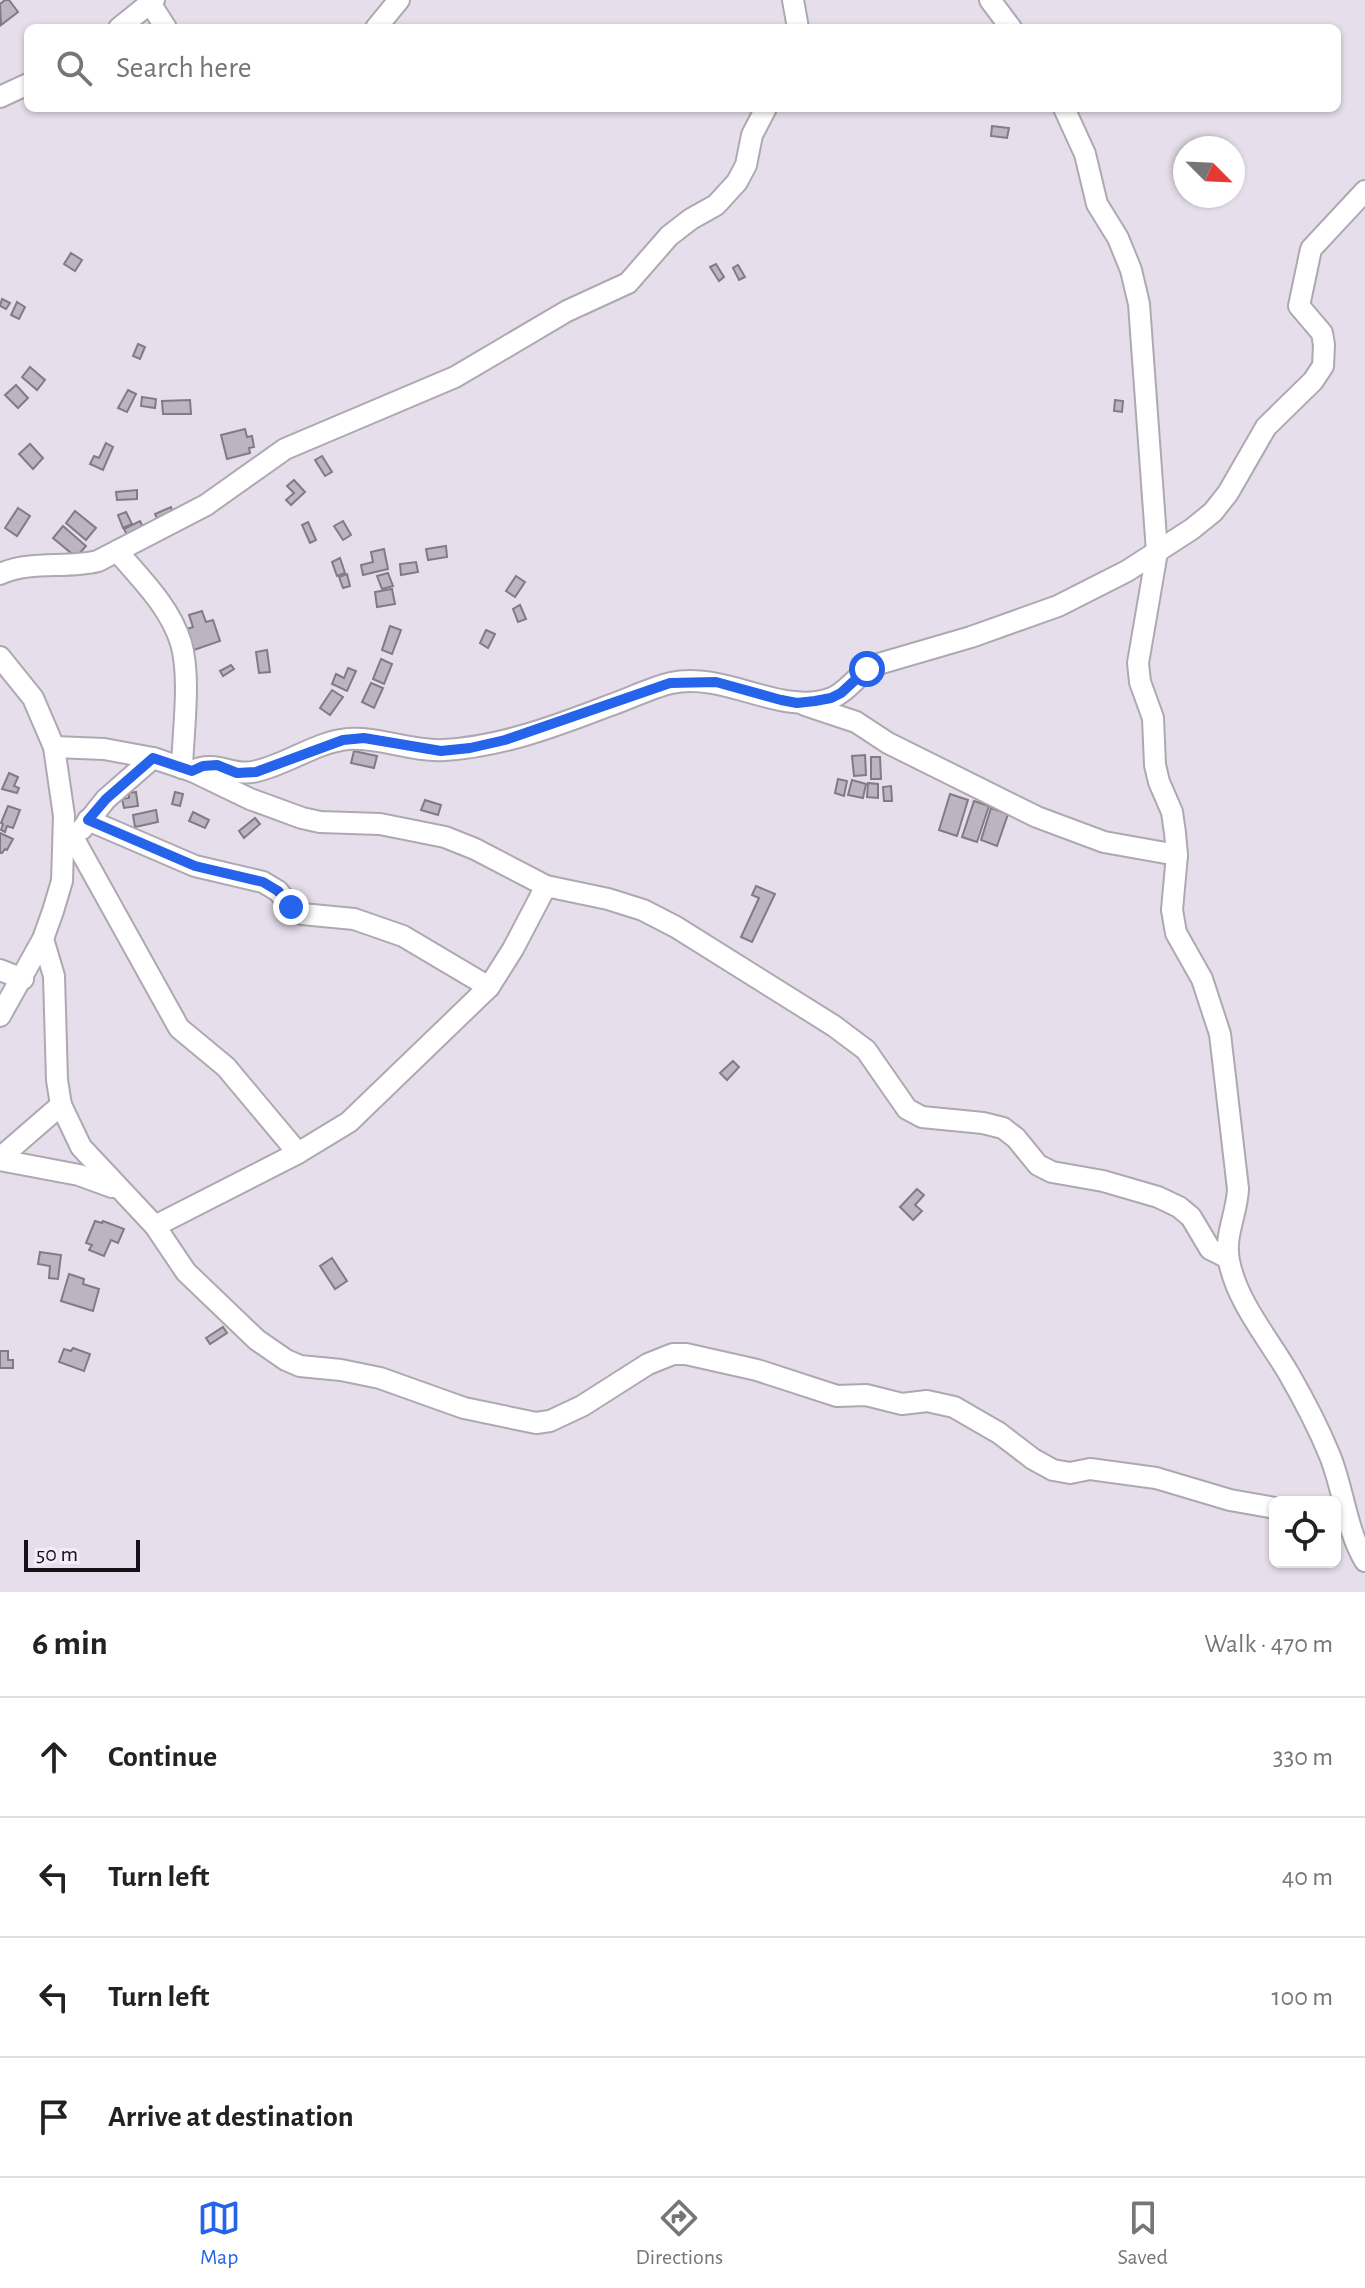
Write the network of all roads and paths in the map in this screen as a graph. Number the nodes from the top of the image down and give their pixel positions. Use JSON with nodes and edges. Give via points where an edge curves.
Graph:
{"nodes":[{"id":1,"x":399,"y":0,"type":"edge"},
{"id":2,"x":793,"y":0,"type":"edge"},
{"id":3,"x":990,"y":0,"type":"edge"},
{"id":4,"x":152,"y":2,"type":"edge"},
{"id":5,"x":124,"y":24,"type":"edge"},
{"id":6,"x":164,"y":24,"type":"edge"},
{"id":7,"x":379,"y":24,"type":"edge"},
{"id":8,"x":797,"y":24,"type":"edge"},
{"id":9,"x":1007,"y":24,"type":"edge"},
{"id":10,"x":24,"y":86,"type":"edge"},
{"id":11,"x":0,"y":97,"type":"edge"},
{"id":12,"x":764,"y":112,"type":"edge"},
{"id":13,"x":1066,"y":112,"type":"edge"},
{"id":14,"x":1365,"y":191,"type":"edge"},
{"id":15,"x":117,"y":551,"type":"junction"},
{"id":16,"x":1157,"y":552,"type":"junction"},
{"id":17,"x":0,"y":574,"type":"edge"},
{"id":18,"x":0,"y":657,"type":"edge"},
{"id":19,"x":797,"y":703,"type":"junction"},
{"id":20,"x":54,"y":747,"type":"junction"},
{"id":21,"x":153,"y":758,"type":"junction"},
{"id":22,"x":187,"y":769,"type":"junction"},
{"id":23,"x":88,"y":820,"type":"junction"},
{"id":24,"x":68,"y":847,"type":"junction"},
{"id":25,"x":1177,"y":855,"type":"junction"},
{"id":26,"x":546,"y":886,"type":"junction"},
{"id":27,"x":43,"y":939,"type":"junction"},
{"id":28,"x":0,"y":970,"type":"edge"},
{"id":29,"x":23,"y":979,"type":"junction"},
{"id":30,"x":489,"y":987,"type":"junction"},
{"id":31,"x":0,"y":1016,"type":"edge"},
{"id":32,"x":61,"y":1105,"type":"junction"},
{"id":33,"x":298,"y":1153,"type":"junction"},
{"id":34,"x":0,"y":1159,"type":"edge"},
{"id":35,"x":124,"y":1191,"type":"junction"},
{"id":36,"x":155,"y":1226,"type":"junction"},
{"id":37,"x":1228,"y":1258,"type":"junction"},
{"id":38,"x":1337,"y":1496,"type":"edge"},
{"id":39,"x":1269,"y":1507,"type":"edge"},
{"id":40,"x":1341,"y":1517,"type":"edge"},
{"id":41,"x":1365,"y":1561,"type":"edge"}],
"edges":[{"from":1,"to":7,"type":"street"},
{"from":2,"to":8,"type":"street"},
{"from":3,"to":9,"type":"street"},
{"from":4,"to":5,"type":"street"},
{"from":4,"to":6,"type":"street"},
{"from":10,"to":11,"type":"street"},
{"from":12,"to":15,"type":"street","via":[[737,182],[716,205],[669,236],[628,283],[567,311],[455,377],[285,449],[206,505]]},
{"from":13,"to":16,"type":"street","via":[[1085,154],[1097,204],[1131,270],[1139,304]]},
{"from":14,"to":16,"type":"street","via":[[1311,249],[1304,276],[1299,306],[1322,333],[1323,366],[1266,427],[1213,512]]},
{"from":15,"to":17,"type":"street","via":[[82,565],[42,565]]},
{"from":15,"to":22,"type":"street","via":[[157,599],[181,644]]},
{"from":16,"to":19,"type":"street","via":[[1058,606],[875,665],[831,698]]},
{"from":16,"to":25,"type":"street","via":[[1138,663]]},
{"from":18,"to":20,"type":"street","via":[[33,698]]},
{"from":19,"to":22,"type":"street","via":[[716,682],[670,683],[470,748],[441,751],[364,738],[343,740],[256,772],[237,773],[217,765]]},
{"from":19,"to":25,"type":"street","via":[[856,722],[1037,817],[1104,842]]},
{"from":20,"to":21,"type":"street"},
{"from":20,"to":24,"type":"street"},
{"from":21,"to":22,"type":"street"},
{"from":21,"to":23,"type":"street"},
{"from":22,"to":26,"type":"street","via":[[302,818],[380,824],[445,837]]},
{"from":23,"to":24,"type":"street"},
{"from":23,"to":30,"type":"street","via":[[195,866],[263,882],[302,914],[354,919],[403,936]]},
{"from":24,"to":27,"type":"street"},
{"from":24,"to":33,"type":"street","via":[[179,1028],[226,1067]]},
{"from":25,"to":37,"type":"street","via":[[1172,910],[1176,933],[1202,979],[1220,1034],[1238,1189]]},
{"from":26,"to":30,"type":"street"},
{"from":26,"to":37,"type":"street","via":[[643,910],[676,927],[866,1050],[907,1109],[922,1117],[1003,1128],[1038,1165],[1052,1172],[1158,1197],[1191,1217],[1210,1249]]},
{"from":27,"to":29,"type":"street"},
{"from":27,"to":32,"type":"street","via":[[54,976]]},
{"from":28,"to":29,"type":"street"},
{"from":29,"to":31,"type":"street"},
{"from":30,"to":33,"type":"street","via":[[349,1122]]},
{"from":32,"to":34,"type":"street"},
{"from":32,"to":35,"type":"street","via":[[81,1147]]},
{"from":33,"to":36,"type":"street"},
{"from":34,"to":35,"type":"street","via":[[79,1175]]},
{"from":35,"to":36,"type":"street"},
{"from":36,"to":39,"type":"street","via":[[208,1295],[286,1360],[380,1378],[464,1408],[523,1421],[550,1421],[648,1364],[686,1354],[837,1396],[954,1407],[1053,1470],[1156,1478]]},
{"from":37,"to":38,"type":"street","via":[[1234,1280],[1331,1458]]},
{"from":40,"to":41,"type":"street"}]}
